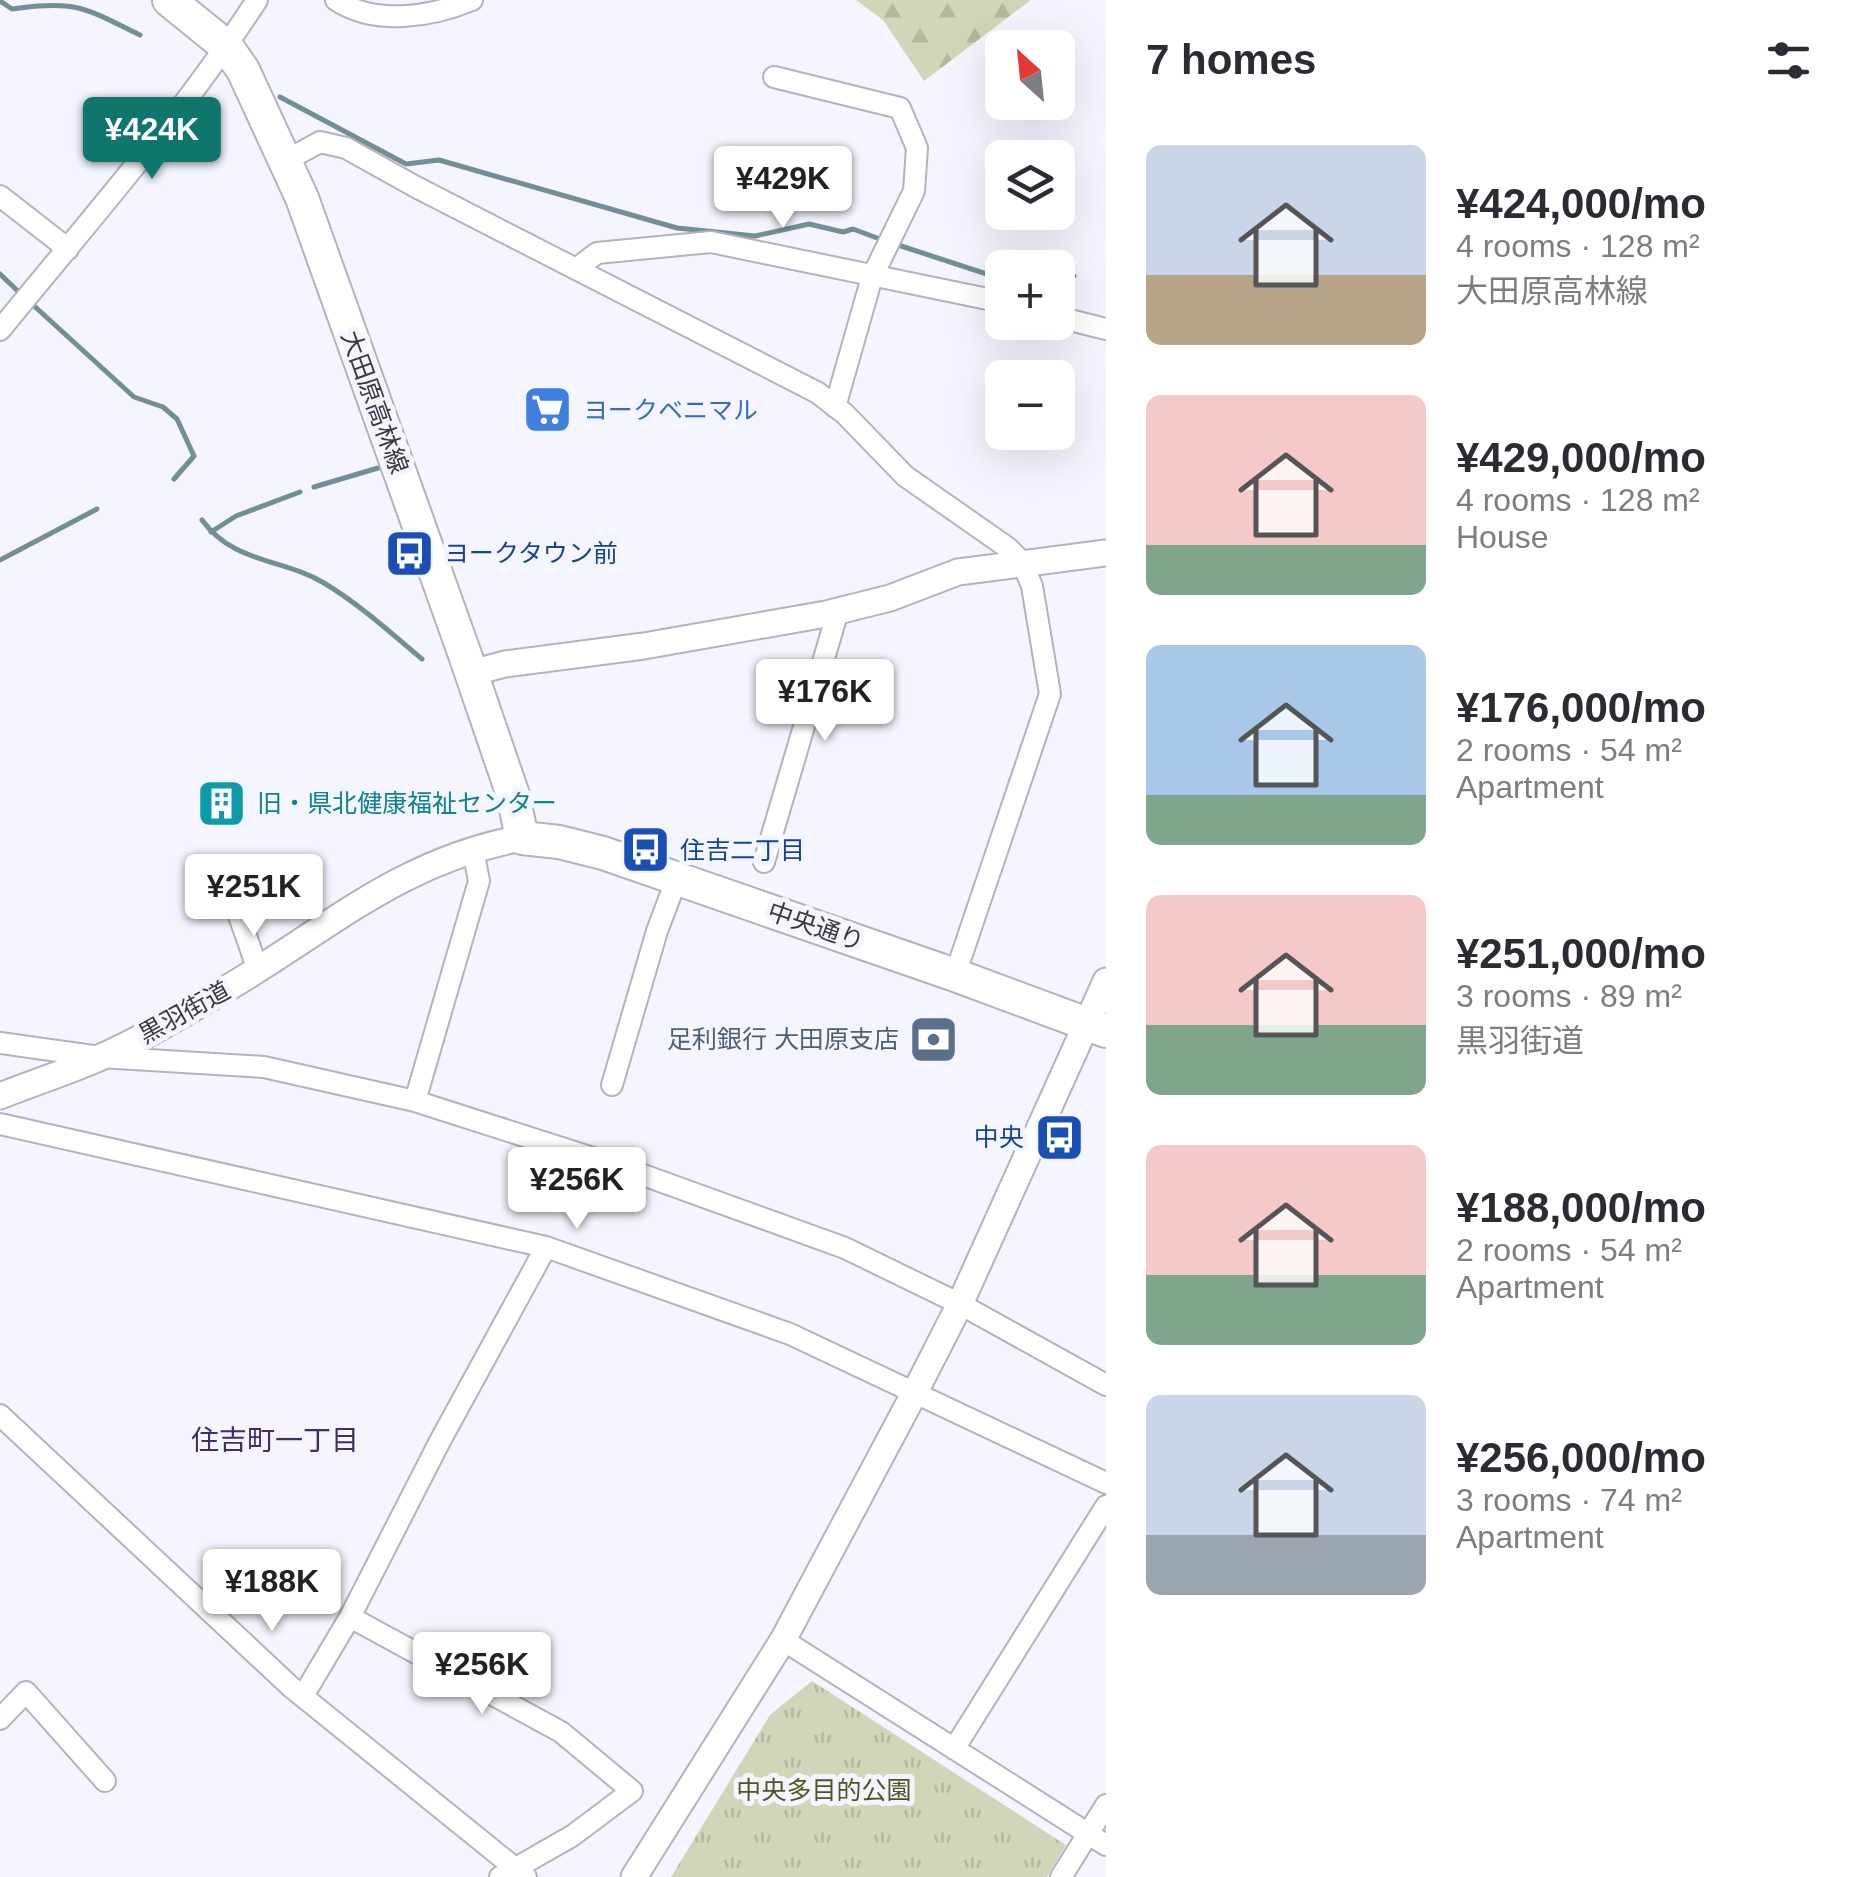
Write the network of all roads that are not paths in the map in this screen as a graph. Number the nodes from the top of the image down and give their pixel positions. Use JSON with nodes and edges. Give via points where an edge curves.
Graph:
{"nodes":[{"id":1,"x":168,"y":0,"type":"edge"},
{"id":2,"x":257,"y":0,"type":"edge"},
{"id":3,"x":336,"y":0,"type":"edge"},
{"id":4,"x":460,"y":2,"type":"edge"},
{"id":5,"x":226,"y":46,"type":"junction"},
{"id":6,"x":774,"y":77,"type":"dead end"},
{"id":7,"x":286,"y":161,"type":"junction"},
{"id":8,"x":0,"y":196,"type":"edge"},
{"id":9,"x":68,"y":249,"type":"junction"},
{"id":10,"x":576,"y":269,"type":"junction"},
{"id":11,"x":872,"y":277,"type":"junction"},
{"id":12,"x":985,"y":299,"type":"edge"},
{"id":13,"x":1075,"y":321,"type":"edge"},
{"id":14,"x":1106,"y":329,"type":"edge"},
{"id":15,"x":0,"y":330,"type":"edge"},
{"id":16,"x":836,"y":407,"type":"junction"},
{"id":17,"x":1106,"y":553,"type":"edge"},
{"id":18,"x":1022,"y":562,"type":"junction"},
{"id":19,"x":838,"y":611,"type":"junction"},
{"id":20,"x":471,"y":673,"type":"junction"},
{"id":21,"x":522,"y":838,"type":"junction"},
{"id":22,"x":473,"y":850,"type":"junction"},
{"id":23,"x":764,"y":862,"type":"dead end"},
{"id":24,"x":677,"y":878,"type":"junction"},
{"id":25,"x":238,"y":913,"type":"dead end"},
{"id":26,"x":258,"y":970,"type":"junction"},
{"id":27,"x":955,"y":975,"type":"junction"},
{"id":28,"x":1106,"y":980,"type":"edge"},
{"id":29,"x":1097,"y":1028,"type":"edge"},
{"id":30,"x":0,"y":1043,"type":"edge"},
{"id":31,"x":100,"y":1058,"type":"junction"},
{"id":32,"x":612,"y":1085,"type":"dead end"},
{"id":33,"x":0,"y":1096,"type":"edge"},
{"id":34,"x":415,"y":1101,"type":"junction"},
{"id":35,"x":0,"y":1124,"type":"edge"},
{"id":36,"x":546,"y":1247,"type":"junction"},
{"id":37,"x":960,"y":1304,"type":"junction"},
{"id":38,"x":1106,"y":1385,"type":"edge"},
{"id":39,"x":915,"y":1392,"type":"junction"},
{"id":40,"x":0,"y":1415,"type":"edge"},
{"id":41,"x":1106,"y":1483,"type":"edge"},
{"id":42,"x":1106,"y":1506,"type":"edge"},
{"id":43,"x":350,"y":1616,"type":"junction"},
{"id":44,"x":783,"y":1640,"type":"junction"},
{"id":45,"x":302,"y":1696,"type":"junction"},
{"id":46,"x":0,"y":1718,"type":"edge"},
{"id":47,"x":954,"y":1749,"type":"junction"},
{"id":48,"x":105,"y":1780,"type":"dead end"},
{"id":49,"x":1106,"y":1805,"type":"edge"},
{"id":50,"x":1097,"y":1840,"type":"edge"},
{"id":51,"x":513,"y":1874,"type":"edge"},
{"id":52,"x":634,"y":1877,"type":"edge"},
{"id":53,"x":1061,"y":1877,"type":"edge"}],
"edges":[{"from":1,"to":5,"type":"main road","name":"大田原高林線"},
{"from":2,"to":5,"type":"street"},
{"from":3,"to":4,"type":"street","via":[[398,19]]},
{"from":5,"to":7,"type":"main road","name":"大田原高林線"},
{"from":5,"to":9,"type":"street"},
{"from":6,"to":11,"type":"street","via":[[900,108],[917,148],[914,192]]},
{"from":7,"to":10,"type":"street","via":[[320,142],[346,148]]},
{"from":7,"to":20,"type":"main road","name":"大田原高林線"},
{"from":8,"to":9,"type":"street"},
{"from":9,"to":15,"type":"street"},
{"from":10,"to":11,"type":"street","via":[[597,253],[712,242]]},
{"from":10,"to":16,"type":"street"},
{"from":11,"to":12,"type":"street"},
{"from":11,"to":16,"type":"street"},
{"from":13,"to":14,"type":"street"},
{"from":16,"to":18,"type":"street","via":[[906,476]]},
{"from":17,"to":18,"type":"street"},
{"from":18,"to":19,"type":"street","via":[[958,572]]},
{"from":18,"to":27,"type":"street","via":[[1050,694]]},
{"from":19,"to":20,"type":"street"},
{"from":19,"to":23,"type":"street"},
{"from":20,"to":21,"type":"main road","name":"大田原高林線"},
{"from":21,"to":22,"type":"street","name":"黒羽街道"},
{"from":21,"to":24,"type":"main road","name":"中央通り","via":[[585,848]]},
{"from":22,"to":26,"type":"street","name":"黒羽街道","via":[[377,891]]},
{"from":22,"to":34,"type":"street","via":[[479,881]]},
{"from":24,"to":27,"type":"main road","name":"中央通り"},
{"from":24,"to":32,"type":"street"},
{"from":25,"to":26,"type":"street"},
{"from":26,"to":31,"type":"street","name":"黒羽街道"},
{"from":27,"to":29,"type":"main road","name":"中央通り"},
{"from":28,"to":29,"type":"street"},
{"from":29,"to":37,"type":"street"},
{"from":30,"to":31,"type":"street"},
{"from":31,"to":33,"type":"street","name":"黒羽街道"},
{"from":31,"to":34,"type":"street","via":[[264,1067]]},
{"from":34,"to":37,"type":"street","via":[[846,1248]]},
{"from":35,"to":36,"type":"street"},
{"from":36,"to":39,"type":"street","via":[[790,1334]]},
{"from":36,"to":43,"type":"street"},
{"from":37,"to":38,"type":"street"},
{"from":37,"to":39,"type":"street"},
{"from":39,"to":41,"type":"street"},
{"from":39,"to":44,"type":"street"},
{"from":40,"to":45,"type":"street"},
{"from":42,"to":47,"type":"street"},
{"from":43,"to":45,"type":"street"},
{"from":43,"to":51,"type":"street","via":[[561,1732],[632,1791]]},
{"from":44,"to":47,"type":"street"},
{"from":44,"to":52,"type":"street"},
{"from":45,"to":51,"type":"street"},
{"from":46,"to":48,"type":"street","via":[[26,1692]]},
{"from":47,"to":50,"type":"street"},
{"from":49,"to":50,"type":"street"},
{"from":50,"to":53,"type":"street"}]}
